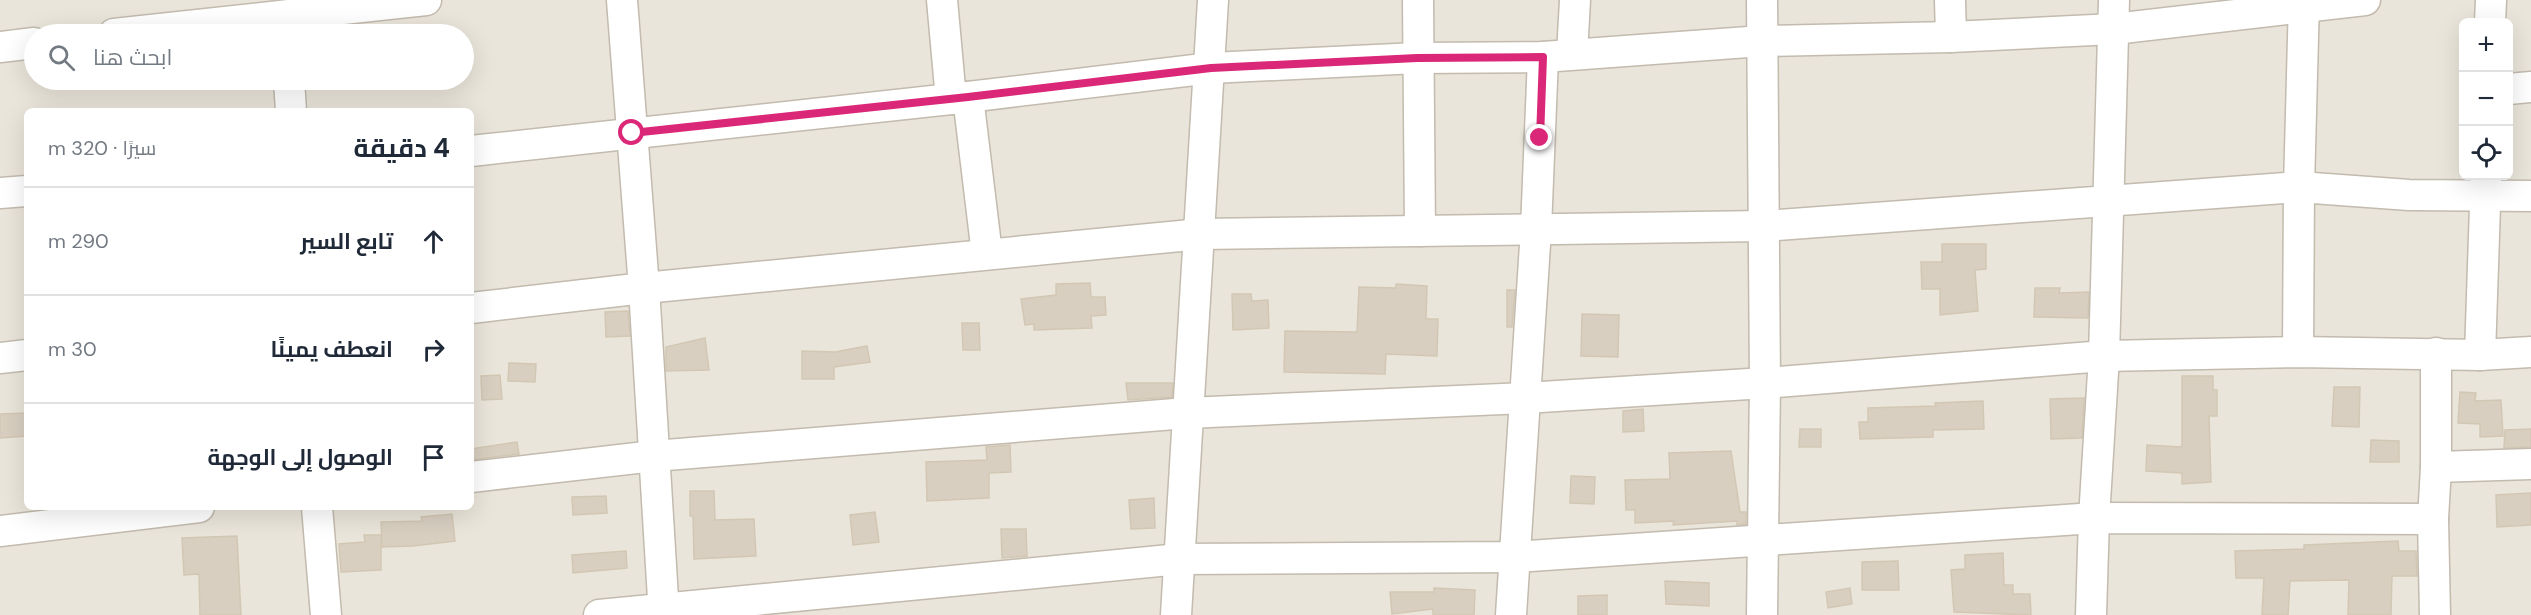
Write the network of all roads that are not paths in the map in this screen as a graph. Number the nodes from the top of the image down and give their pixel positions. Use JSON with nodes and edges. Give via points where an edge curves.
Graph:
{"nodes":[{"id":1,"x":426,"y":0,"type":"edge"},
{"id":2,"x":621,"y":0,"type":"edge"},
{"id":3,"x":942,"y":0,"type":"edge"},
{"id":4,"x":1214,"y":0,"type":"edge"},
{"id":5,"x":1418,"y":0,"type":"edge"},
{"id":6,"x":1575,"y":0,"type":"edge"},
{"id":7,"x":1762,"y":0,"type":"edge"},
{"id":8,"x":1950,"y":0,"type":"edge"},
{"id":9,"x":2365,"y":0,"type":"edge"},
{"id":10,"x":2491,"y":0,"type":"edge"},
{"id":11,"x":2304,"y":3,"type":"edge"},
{"id":12,"x":2114,"y":15,"type":"edge"},
{"id":13,"x":286,"y":17,"type":"edge"},
{"id":14,"x":2490,"y":18,"type":"edge"},
{"id":15,"x":215,"y":24,"type":"edge"},
{"id":16,"x":1951,"y":37,"type":"junction"},
{"id":17,"x":1762,"y":41,"type":"junction"},
{"id":18,"x":24,"y":44,"type":"edge"},
{"id":19,"x":0,"y":47,"type":"edge"},
{"id":20,"x":1572,"y":54,"type":"junction"},
{"id":21,"x":1543,"y":57,"type":"junction"},
{"id":22,"x":1417,"y":58,"type":"junction"},
{"id":23,"x":1211,"y":68,"type":"junction"},
{"id":24,"x":2531,"y":87,"type":"edge"},
{"id":25,"x":2513,"y":89,"type":"edge"},
{"id":26,"x":290,"y":90,"type":"edge"},
{"id":27,"x":959,"y":98,"type":"junction"},
{"id":28,"x":291,"y":108,"type":"edge"},
{"id":29,"x":632,"y":133,"type":"junction"},
{"id":30,"x":474,"y":151,"type":"edge"},
{"id":31,"x":2299,"y":186,"type":"junction"},
{"id":32,"x":2486,"y":186,"type":"edge"},
{"id":33,"x":24,"y":191,"type":"edge"},
{"id":34,"x":0,"y":193,"type":"edge"},
{"id":35,"x":2531,"y":196,"type":"edge"},
{"id":36,"x":2109,"y":199,"type":"junction"},
{"id":37,"x":1764,"y":226,"type":"junction"},
{"id":38,"x":1536,"y":230,"type":"junction"},
{"id":39,"x":1420,"y":231,"type":"junction"},
{"id":40,"x":1201,"y":234,"type":"junction"},
{"id":41,"x":987,"y":254,"type":"junction"},
{"id":42,"x":644,"y":288,"type":"junction"},
{"id":43,"x":474,"y":308,"type":"edge"},
{"id":44,"x":2298,"y":351,"type":"junction"},
{"id":45,"x":2531,"y":352,"type":"edge"},
{"id":46,"x":2436,"y":353,"type":"junction"},
{"id":47,"x":24,"y":355,"type":"edge"},
{"id":48,"x":2480,"y":355,"type":"junction"},
{"id":49,"x":2104,"y":356,"type":"junction"},
{"id":50,"x":0,"y":358,"type":"edge"},
{"id":51,"x":1765,"y":383,"type":"junction"},
{"id":52,"x":1525,"y":398,"type":"junction"},
{"id":53,"x":1187,"y":413,"type":"junction"},
{"id":54,"x":654,"y":456,"type":"junction"},
{"id":55,"x":2531,"y":464,"type":"edge"},
{"id":56,"x":2436,"y":467,"type":"junction"},
{"id":57,"x":474,"y":477,"type":"edge"},
{"id":58,"x":174,"y":510,"type":"edge"},
{"id":59,"x":317,"y":510,"type":"edge"},
{"id":60,"x":2094,"y":518,"type":"junction"},
{"id":61,"x":2433,"y":519,"type":"junction"},
{"id":62,"x":0,"y":531,"type":"edge"},
{"id":63,"x":1764,"y":539,"type":"junction"},
{"id":64,"x":1515,"y":557,"type":"junction"},
{"id":65,"x":1180,"y":560,"type":"junction"},
{"id":66,"x":664,"y":612,"type":"edge"},
{"id":67,"x":326,"y":615,"type":"edge"},
{"id":68,"x":599,"y":615,"type":"edge"},
{"id":69,"x":1176,"y":615,"type":"edge"},
{"id":70,"x":1511,"y":615,"type":"edge"},
{"id":71,"x":1762,"y":615,"type":"edge"},
{"id":72,"x":2091,"y":615,"type":"edge"},
{"id":73,"x":2435,"y":615,"type":"edge"}],
"edges":[{"from":1,"to":13,"type":"street"},
{"from":2,"to":29,"type":"street"},
{"from":3,"to":27,"type":"street"},
{"from":4,"to":23,"type":"street"},
{"from":5,"to":22,"type":"street"},
{"from":6,"to":20,"type":"street"},
{"from":7,"to":17,"type":"street"},
{"from":8,"to":16,"type":"street"},
{"from":9,"to":11,"type":"street"},
{"from":10,"to":14,"type":"street"},
{"from":11,"to":12,"type":"street"},
{"from":11,"to":31,"type":"street"},
{"from":12,"to":16,"type":"street"},
{"from":12,"to":36,"type":"street"},
{"from":13,"to":15,"type":"street"},
{"from":16,"to":17,"type":"street"},
{"from":17,"to":20,"type":"street"},
{"from":17,"to":37,"type":"street"},
{"from":18,"to":19,"type":"street"},
{"from":20,"to":21,"type":"street"},
{"from":21,"to":22,"type":"street"},
{"from":21,"to":38,"type":"street"},
{"from":22,"to":23,"type":"street"},
{"from":22,"to":39,"type":"street"},
{"from":23,"to":27,"type":"street"},
{"from":23,"to":40,"type":"street"},
{"from":24,"to":25,"type":"street"},
{"from":26,"to":28,"type":"street"},
{"from":27,"to":29,"type":"street"},
{"from":27,"to":41,"type":"street"},
{"from":29,"to":30,"type":"street"},
{"from":29,"to":42,"type":"street"},
{"from":31,"to":32,"type":"street","via":[[2409,195]]},
{"from":31,"to":36,"type":"street"},
{"from":31,"to":44,"type":"street"},
{"from":32,"to":35,"type":"street"},
{"from":32,"to":48,"type":"street"},
{"from":33,"to":34,"type":"street"},
{"from":36,"to":37,"type":"street"},
{"from":36,"to":49,"type":"street"},
{"from":37,"to":38,"type":"street"},
{"from":37,"to":51,"type":"street"},
{"from":38,"to":39,"type":"street"},
{"from":38,"to":52,"type":"street"},
{"from":39,"to":40,"type":"street"},
{"from":40,"to":41,"type":"street"},
{"from":40,"to":53,"type":"street"},
{"from":41,"to":42,"type":"street"},
{"from":42,"to":43,"type":"street"},
{"from":42,"to":54,"type":"street"},
{"from":44,"to":46,"type":"street"},
{"from":44,"to":49,"type":"street"},
{"from":45,"to":48,"type":"street"},
{"from":46,"to":48,"type":"street"},
{"from":46,"to":56,"type":"street"},
{"from":47,"to":50,"type":"street"},
{"from":49,"to":51,"type":"street"},
{"from":49,"to":60,"type":"street"},
{"from":51,"to":52,"type":"street"},
{"from":51,"to":63,"type":"street"},
{"from":52,"to":53,"type":"street"},
{"from":52,"to":64,"type":"street"},
{"from":53,"to":54,"type":"street"},
{"from":53,"to":65,"type":"street"},
{"from":54,"to":57,"type":"street"},
{"from":54,"to":66,"type":"street"},
{"from":55,"to":56,"type":"street"},
{"from":56,"to":61,"type":"street"},
{"from":58,"to":62,"type":"street"},
{"from":59,"to":67,"type":"street"},
{"from":60,"to":61,"type":"street"},
{"from":60,"to":63,"type":"street"},
{"from":60,"to":72,"type":"street"},
{"from":61,"to":73,"type":"street"},
{"from":63,"to":64,"type":"street"},
{"from":63,"to":71,"type":"street"},
{"from":64,"to":65,"type":"street"},
{"from":64,"to":70,"type":"street"},
{"from":65,"to":66,"type":"street"},
{"from":65,"to":69,"type":"street"},
{"from":66,"to":68,"type":"street"}]}
